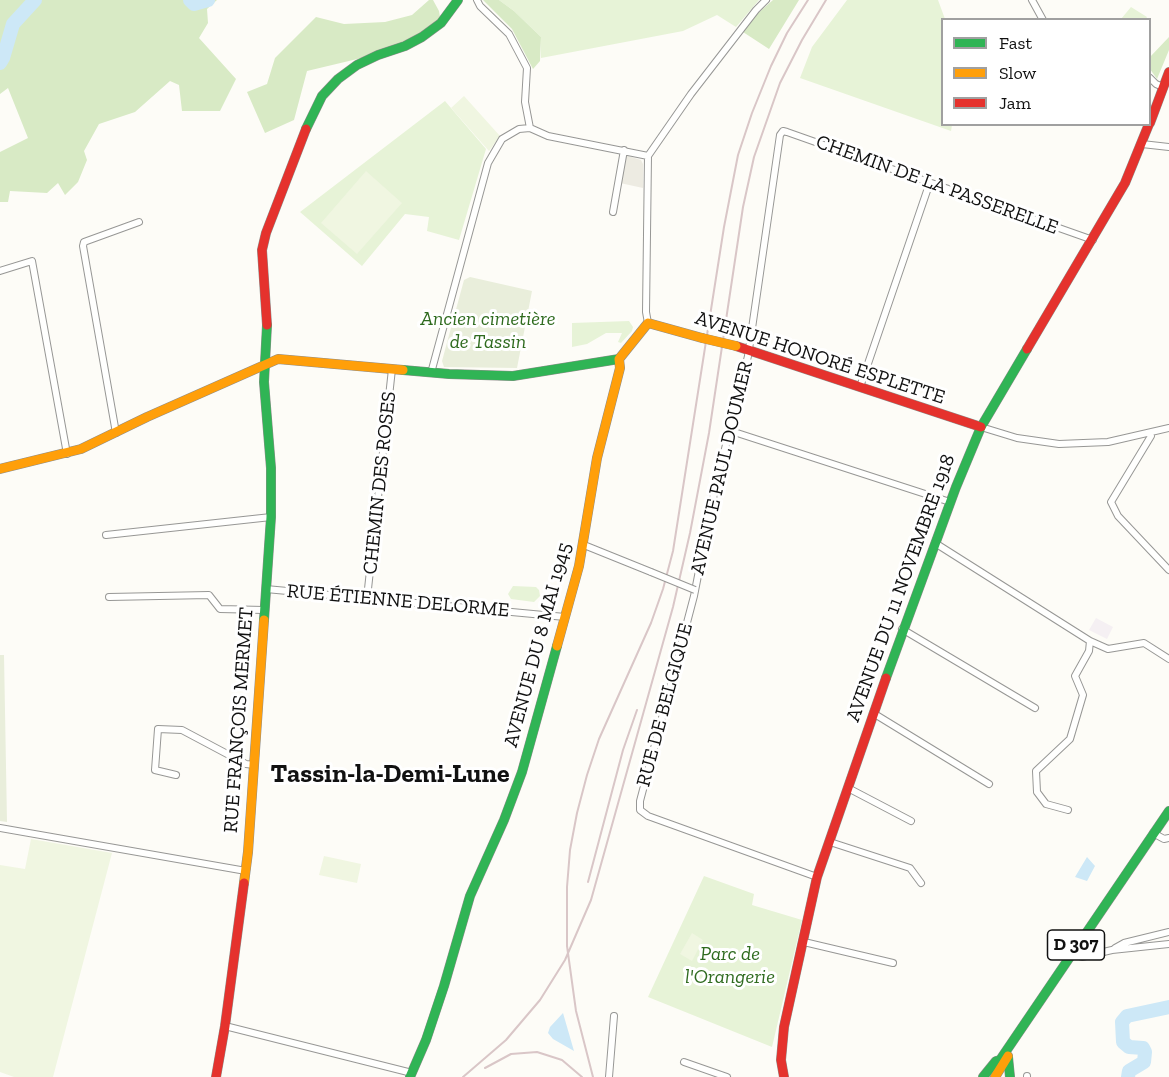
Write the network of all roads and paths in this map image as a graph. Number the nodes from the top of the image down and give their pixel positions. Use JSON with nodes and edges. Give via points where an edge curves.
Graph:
{"nodes":[{"id":1,"x":458,"y":0,"type":"edge"},
{"id":2,"x":477,"y":0,"type":"edge"},
{"id":3,"x":766,"y":0,"type":"edge"},
{"id":4,"x":1032,"y":0,"type":"edge"},
{"id":5,"x":1042,"y":18,"type":"edge"},
{"id":6,"x":1169,"y":72,"type":"edge"},
{"id":7,"x":1151,"y":80,"type":"edge"},
{"id":8,"x":1163,"y":87,"type":"junction"},
{"id":9,"x":1151,"y":119,"type":"edge"},
{"id":10,"x":1148,"y":126,"type":"edge"},
{"id":11,"x":530,"y":128,"type":"junction"},
{"id":12,"x":781,"y":132,"type":"joint"},
{"id":13,"x":1142,"y":144,"type":"junction"},
{"id":14,"x":1169,"y":147,"type":"edge"},
{"id":15,"x":624,"y":150,"type":"junction"},
{"id":16,"x":648,"y":156,"type":"junction"},
{"id":17,"x":930,"y":182,"type":"junction"},
{"id":18,"x":613,"y":212,"type":"dead end"},
{"id":19,"x":139,"y":222,"type":"dead end"},
{"id":20,"x":1094,"y":240,"type":"junction"},
{"id":21,"x":0,"y":271,"type":"edge"},
{"id":22,"x":648,"y":323,"type":"junction"},
{"id":23,"x":748,"y":349,"type":"junction"},
{"id":24,"x":619,"y":359,"type":"junction"},
{"id":25,"x":266,"y":364,"type":"junction"},
{"id":26,"x":392,"y":369,"type":"junction"},
{"id":27,"x":431,"y":373,"type":"junction"},
{"id":28,"x":860,"y":387,"type":"junction"},
{"id":29,"x":981,"y":427,"type":"junction"},
{"id":30,"x":1169,"y":428,"type":"edge"},
{"id":31,"x":731,"y":431,"type":"junction"},
{"id":32,"x":116,"y":433,"type":"junction"},
{"id":33,"x":1150,"y":433,"type":"junction"},
{"id":34,"x":67,"y":454,"type":"junction"},
{"id":35,"x":0,"y":468,"type":"edge"},
{"id":36,"x":950,"y":502,"type":"junction"},
{"id":37,"x":271,"y":517,"type":"junction"},
{"id":38,"x":106,"y":535,"type":"dead end"},
{"id":39,"x":935,"y":543,"type":"junction"},
{"id":40,"x":584,"y":545,"type":"junction"},
{"id":41,"x":1169,"y":570,"type":"edge"},
{"id":42,"x":266,"y":590,"type":"junction"},
{"id":43,"x":695,"y":590,"type":"junction"},
{"id":44,"x":109,"y":597,"type":"dead end"},
{"id":45,"x":367,"y":598,"type":"junction"},
{"id":46,"x":264,"y":610,"type":"junction"},
{"id":47,"x":565,"y":617,"type":"junction"},
{"id":48,"x":902,"y":629,"type":"junction"},
{"id":49,"x":1090,"y":641,"type":"junction"},
{"id":50,"x":1169,"y":658,"type":"edge"},
{"id":51,"x":1035,"y":708,"type":"dead end"},
{"id":52,"x":873,"y":713,"type":"junction"},
{"id":53,"x":254,"y":765,"type":"junction"},
{"id":54,"x":176,"y":775,"type":"dead end"},
{"id":55,"x":990,"y":784,"type":"dead end"},
{"id":56,"x":848,"y":788,"type":"junction"},
{"id":57,"x":1068,"y":810,"type":"dead end"},
{"id":58,"x":1169,"y":811,"type":"edge"},
{"id":59,"x":1169,"y":817,"type":"edge"},
{"id":60,"x":911,"y":821,"type":"dead end"},
{"id":61,"x":0,"y":828,"type":"edge"},
{"id":62,"x":1155,"y":834,"type":"junction"},
{"id":63,"x":1169,"y":838,"type":"edge"},
{"id":64,"x":830,"y":842,"type":"junction"},
{"id":65,"x":246,"y":871,"type":"junction"},
{"id":66,"x":817,"y":878,"type":"junction"},
{"id":67,"x":921,"y":883,"type":"dead end"},
{"id":68,"x":1169,"y":932,"type":"edge"},
{"id":69,"x":804,"y":942,"type":"junction"},
{"id":70,"x":1169,"y":944,"type":"edge"},
{"id":71,"x":1112,"y":950,"type":"junction"},
{"id":72,"x":1073,"y":955,"type":"junction"},
{"id":73,"x":893,"y":963,"type":"dead end"},
{"id":74,"x":614,"y":1016,"type":"dead end"},
{"id":75,"x":225,"y":1026,"type":"junction"},
{"id":76,"x":1004,"y":1058,"type":"junction"},
{"id":77,"x":684,"y":1062,"type":"dead end"},
{"id":78,"x":411,"y":1075,"type":"edge"},
{"id":79,"x":216,"y":1077,"type":"edge"},
{"id":80,"x":609,"y":1077,"type":"edge"},
{"id":81,"x":727,"y":1077,"type":"edge"},
{"id":82,"x":784,"y":1077,"type":"edge"},
{"id":83,"x":983,"y":1077,"type":"edge"},
{"id":84,"x":992,"y":1077,"type":"edge"},
{"id":85,"x":1010,"y":1077,"type":"edge"}],
"edges":[{"from":1,"to":25,"type":"main road","name":"RUE FRANÇOIS MERMET","via":[[441,23],[422,37],[357,65],[338,79],[312,114],[262,250],[267,306]]},
{"from":2,"to":11,"type":"street","via":[[509,34],[527,68],[525,94]]},
{"from":3,"to":16,"type":"street"},
{"from":4,"to":5,"type":"street"},
{"from":6,"to":8,"type":"main road","name":"AVENUE DU 11 NOVEMBRE 1918"},
{"from":7,"to":8,"type":"street"},
{"from":8,"to":9,"type":"main road","name":"AVENUE DU 11 NOVEMBRE 1918"},
{"from":10,"to":13,"type":"main road","name":"AVENUE DU 11 NOVEMBRE 1918"},
{"from":11,"to":15,"type":"street","via":[[548,136]]},
{"from":11,"to":27,"type":"street","via":[[502,139],[488,163]]},
{"from":12,"to":17,"type":"street","name":"CHEMIN DE LA PASSERELLE"},
{"from":12,"to":23,"type":"street","name":"AVENUE PAUL DOUMER"},
{"from":13,"to":14,"type":"street"},
{"from":13,"to":20,"type":"main road","name":"AVENUE DU 11 NOVEMBRE 1918"},
{"from":15,"to":16,"type":"street"},
{"from":15,"to":18,"type":"street"},
{"from":16,"to":22,"type":"street"},
{"from":17,"to":20,"type":"street","name":"CHEMIN DE LA PASSERELLE"},
{"from":17,"to":28,"type":"street"},
{"from":19,"to":32,"type":"street","via":[[84,242],[83,246]]},
{"from":20,"to":29,"type":"main road","name":"AVENUE DU 11 NOVEMBRE 1918"},
{"from":21,"to":34,"type":"street","via":[[32,261]]},
{"from":22,"to":23,"type":"main road","name":"AVENUE HONORÉ ESPLETTE","bridge":true},
{"from":22,"to":24,"type":"main road"},
{"from":23,"to":28,"type":"main road","name":"AVENUE HONORÉ ESPLETTE"},
{"from":23,"to":31,"type":"street","name":"AVENUE PAUL DOUMER"},
{"from":24,"to":27,"type":"main road","via":[[523,375]]},
{"from":24,"to":40,"type":"main road","name":"AVENUE DU 8 MAI 1945","via":[[597,458]]},
{"from":25,"to":26,"type":"main road","via":[[284,358]]},
{"from":25,"to":32,"type":"main road"},
{"from":25,"to":37,"type":"main road","name":"RUE FRANÇOIS MERMET"},
{"from":26,"to":27,"type":"main road"},
{"from":26,"to":45,"type":"street","name":"CHEMIN DES ROSES"},
{"from":28,"to":29,"type":"main road","name":"AVENUE HONORÉ ESPLETTE"},
{"from":29,"to":33,"type":"street","via":[[1017,438],[1059,444],[1108,442]]},
{"from":29,"to":36,"type":"main road","name":"AVENUE DU 11 NOVEMBRE 1918"},
{"from":30,"to":33,"type":"street"},
{"from":31,"to":36,"type":"street"},
{"from":31,"to":43,"type":"street","name":"AVENUE PAUL DOUMER"},
{"from":32,"to":34,"type":"main road"},
{"from":33,"to":41,"type":"street","via":[[1112,502],[1118,516]]},
{"from":34,"to":35,"type":"main road"},
{"from":36,"to":39,"type":"main road","name":"AVENUE DU 11 NOVEMBRE 1918"},
{"from":37,"to":38,"type":"street"},
{"from":37,"to":42,"type":"main road","name":"RUE FRANÇOIS MERMET"},
{"from":39,"to":48,"type":"main road","name":"AVENUE DU 11 NOVEMBRE 1918"},
{"from":39,"to":49,"type":"street"},
{"from":40,"to":43,"type":"street","bridge":true},
{"from":40,"to":47,"type":"main road","name":"AVENUE DU 8 MAI 1945"},
{"from":42,"to":45,"type":"street","name":"RUE ÉTIENNE DELORME"},
{"from":42,"to":46,"type":"main road","name":"RUE FRANÇOIS MERMET"},
{"from":43,"to":66,"type":"street","name":"RUE DE BELGIQUE","via":[[640,810]]},
{"from":44,"to":46,"type":"street","via":[[209,595],[220,609]]},
{"from":45,"to":47,"type":"street","name":"RUE ÉTIENNE DELORME"},
{"from":46,"to":53,"type":"main road","name":"RUE FRANÇOIS MERMET"},
{"from":47,"to":78,"type":"main road","name":"AVENUE DU 8 MAI 1945","via":[[518,784],[470,896],[444,987]]},
{"from":48,"to":51,"type":"street"},
{"from":48,"to":52,"type":"main road","name":"AVENUE DU 11 NOVEMBRE 1918"},
{"from":49,"to":50,"type":"street","via":[[1108,649],[1144,643]]},
{"from":49,"to":57,"type":"street","via":[[1089,651],[1075,676],[1083,695],[1070,739],[1036,771],[1036,792],[1046,804]]},
{"from":52,"to":55,"type":"street"},
{"from":52,"to":56,"type":"main road","name":"AVENUE DU 11 NOVEMBRE 1918"},
{"from":53,"to":54,"type":"street","via":[[182,730],[158,729],[155,770]]},
{"from":53,"to":65,"type":"main road","name":"RUE FRANÇOIS MERMET"},
{"from":56,"to":60,"type":"street"},
{"from":56,"to":64,"type":"main road","name":"AVENUE DU 11 NOVEMBRE 1918"},
{"from":58,"to":62,"type":"main road","number":"D 307"},
{"from":59,"to":62,"type":"main road","number":"D 307"},
{"from":61,"to":65,"type":"street"},
{"from":62,"to":63,"type":"street"},
{"from":62,"to":72,"type":"main road","number":"D 307"},
{"from":64,"to":66,"type":"main road","name":"AVENUE DU 11 NOVEMBRE 1918"},
{"from":64,"to":67,"type":"street","via":[[910,868]]},
{"from":65,"to":75,"type":"main road","name":"RUE FRANÇOIS MERMET"},
{"from":66,"to":69,"type":"main road","name":"AVENUE DU 11 NOVEMBRE 1918"},
{"from":68,"to":71,"type":"street","via":[[1124,943]]},
{"from":69,"to":73,"type":"street"},
{"from":69,"to":82,"type":"main road","name":"AVENUE DU 11 NOVEMBRE 1918","via":[[784,1027]]},
{"from":70,"to":71,"type":"street"},
{"from":71,"to":72,"type":"street","via":[[1082,957]]},
{"from":72,"to":76,"type":"main road","number":"D 307"},
{"from":74,"to":80,"type":"street"},
{"from":75,"to":78,"type":"street"},
{"from":75,"to":79,"type":"main road","name":"RUE FRANÇOIS MERMET"},
{"from":76,"to":83,"type":"main road","number":"D 307","via":[[996,1061]]},
{"from":76,"to":84,"type":"main road","via":[[992,1070]]},
{"from":76,"to":85,"type":"main road"},
{"from":77,"to":81,"type":"street"}]}
